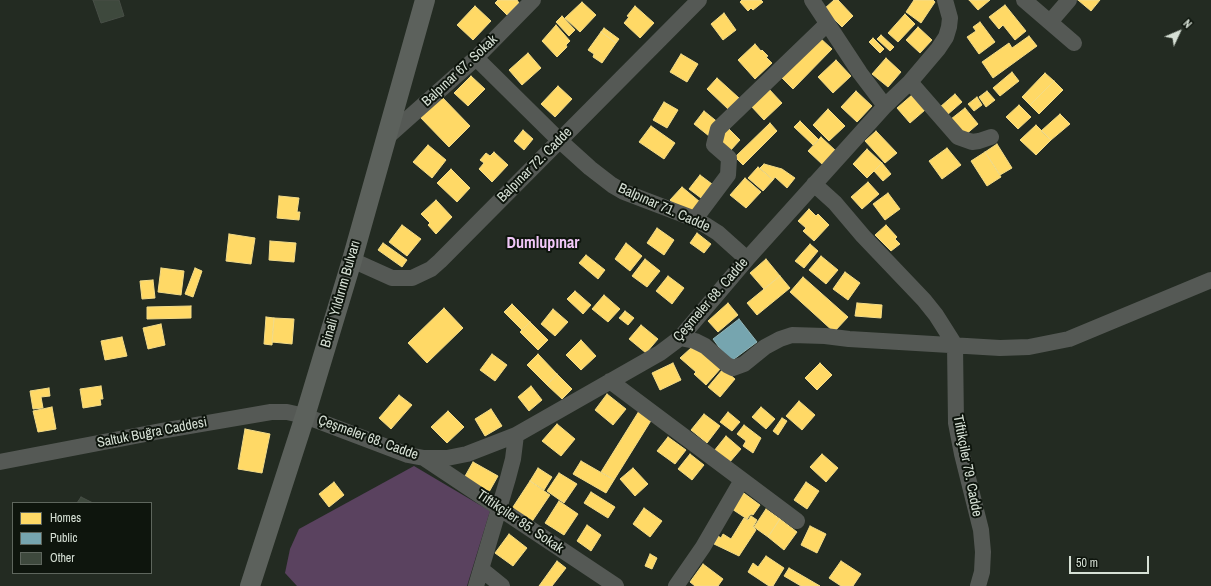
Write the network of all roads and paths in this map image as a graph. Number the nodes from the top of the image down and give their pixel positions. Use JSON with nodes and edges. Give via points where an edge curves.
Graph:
{"nodes":[{"id":1,"x":425,"y":0,"type":"edge"},
{"id":2,"x":533,"y":0,"type":"edge"},
{"id":3,"x":700,"y":0,"type":"edge"},
{"id":4,"x":812,"y":0,"type":"edge"},
{"id":5,"x":945,"y":0,"type":"edge"},
{"id":6,"x":1024,"y":0,"type":"edge"},
{"id":7,"x":1069,"y":0,"type":"edge"},
{"id":8,"x":1050,"y":22,"type":"junction"},
{"id":9,"x":827,"y":24,"type":"junction"},
{"id":10,"x":1074,"y":43,"type":"dead end"},
{"id":11,"x":476,"y":58,"type":"junction"},
{"id":12,"x":910,"y":82,"type":"junction"},
{"id":13,"x":885,"y":106,"type":"junction"},
{"id":14,"x":991,"y":137,"type":"dead end"},
{"id":15,"x":386,"y":139,"type":"junction"},
{"id":16,"x":560,"y":140,"type":"junction"},
{"id":17,"x":814,"y":184,"type":"junction"},
{"id":18,"x":695,"y":219,"type":"junction"},
{"id":19,"x":747,"y":259,"type":"junction"},
{"id":20,"x":352,"y":260,"type":"junction"},
{"id":21,"x":1211,"y":280,"type":"edge"},
{"id":22,"x":680,"y":338,"type":"junction"},
{"id":23,"x":955,"y":345,"type":"junction"},
{"id":24,"x":610,"y":381,"type":"junction"},
{"id":25,"x":305,"y":416,"type":"junction"},
{"id":26,"x":516,"y":435,"type":"junction"},
{"id":27,"x":424,"y":458,"type":"junction"},
{"id":28,"x":0,"y":462,"type":"edge"},
{"id":29,"x":742,"y":480,"type":"junction"},
{"id":30,"x":499,"y":508,"type":"junction"},
{"id":31,"x":797,"y":521,"type":"dead end"},
{"id":32,"x":481,"y":569,"type":"junction"},
{"id":33,"x":250,"y":586,"type":"edge"},
{"id":34,"x":476,"y":586,"type":"edge"},
{"id":35,"x":502,"y":586,"type":"edge"},
{"id":36,"x":616,"y":586,"type":"edge"},
{"id":37,"x":676,"y":586,"type":"edge"},
{"id":38,"x":978,"y":586,"type":"edge"}],
"edges":[{"from":1,"to":15,"type":"main road","name":"Binali Yıldırım Bulvarı"},
{"from":2,"to":11,"type":"street","name":"Balpınar 67. Sokak"},
{"from":3,"to":16,"type":"street","name":"Balpınar 72. Cadde"},
{"from":4,"to":9,"type":"street"},
{"from":5,"to":12,"type":"street","name":"Çeşmeler 68. Cadde","via":[[950,18],[946,37]]},
{"from":6,"to":8,"type":"street"},
{"from":7,"to":8,"type":"street"},
{"from":8,"to":10,"type":"street"},
{"from":9,"to":13,"type":"street"},
{"from":9,"to":18,"type":"street","via":[[718,129],[714,144],[729,158],[728,175]]},
{"from":11,"to":15,"type":"street","name":"Balpınar 67. Sokak"},
{"from":11,"to":16,"type":"street","name":"Balpınar 71. Cadde"},
{"from":12,"to":13,"type":"street","name":"Çeşmeler 68. Cadde"},
{"from":12,"to":14,"type":"street","via":[[958,137],[972,142]]},
{"from":13,"to":17,"type":"street","name":"Çeşmeler 68. Cadde"},
{"from":15,"to":20,"type":"main road","name":"Binali Yıldırım Bulvarı"},
{"from":16,"to":18,"type":"street","name":"Balpınar 71. Cadde","via":[[612,185]]},
{"from":16,"to":20,"type":"street","name":"Balpınar 72. Cadde","via":[[431,269],[412,278],[392,278]]},
{"from":17,"to":19,"type":"street","name":"Çeşmeler 68. Cadde"},
{"from":17,"to":23,"type":"street","via":[[835,203],[924,300]]},
{"from":18,"to":19,"type":"street","name":"Balpınar 71. Cadde","via":[[718,233]]},
{"from":19,"to":22,"type":"street","name":"Çeşmeler 68. Cadde"},
{"from":20,"to":25,"type":"main road","name":"Binali Yıldırım Bulvarı"},
{"from":21,"to":23,"type":"street","via":[[1069,339],[1029,347]]},
{"from":22,"to":23,"type":"street","via":[[705,346],[733,368],[744,364],[765,347],[792,335]]},
{"from":22,"to":24,"type":"street","name":"Çeşmeler 68. Cadde","via":[[660,353]]},
{"from":23,"to":38,"type":"street","name":"Tiftikçiler 79. Cadde","via":[[956,423],[983,552]]},
{"from":24,"to":26,"type":"street","name":"Çeşmeler 68. Cadde"},
{"from":24,"to":29,"type":"street"},
{"from":25,"to":27,"type":"street","name":"Çeşmeler 68. Cadde","via":[[408,455]]},
{"from":25,"to":28,"type":"street","name":"Saltuk Buğra Caddesi","via":[[271,412]]},
{"from":25,"to":33,"type":"main road","name":"Binali Yıldırım Bulvarı"},
{"from":26,"to":27,"type":"street","name":"Çeşmeler 68. Cadde","via":[[467,454],[447,458]]},
{"from":26,"to":30,"type":"street","via":[[510,472]]},
{"from":27,"to":30,"type":"street","name":"Tiftikçiler 85. Sokak"},
{"from":29,"to":31,"type":"street"},
{"from":29,"to":37,"type":"street","via":[[703,547]]},
{"from":30,"to":32,"type":"street"},
{"from":30,"to":36,"type":"street","name":"Tiftikçiler 85. Sokak"},
{"from":32,"to":34,"type":"street"},
{"from":32,"to":35,"type":"street"}]}
